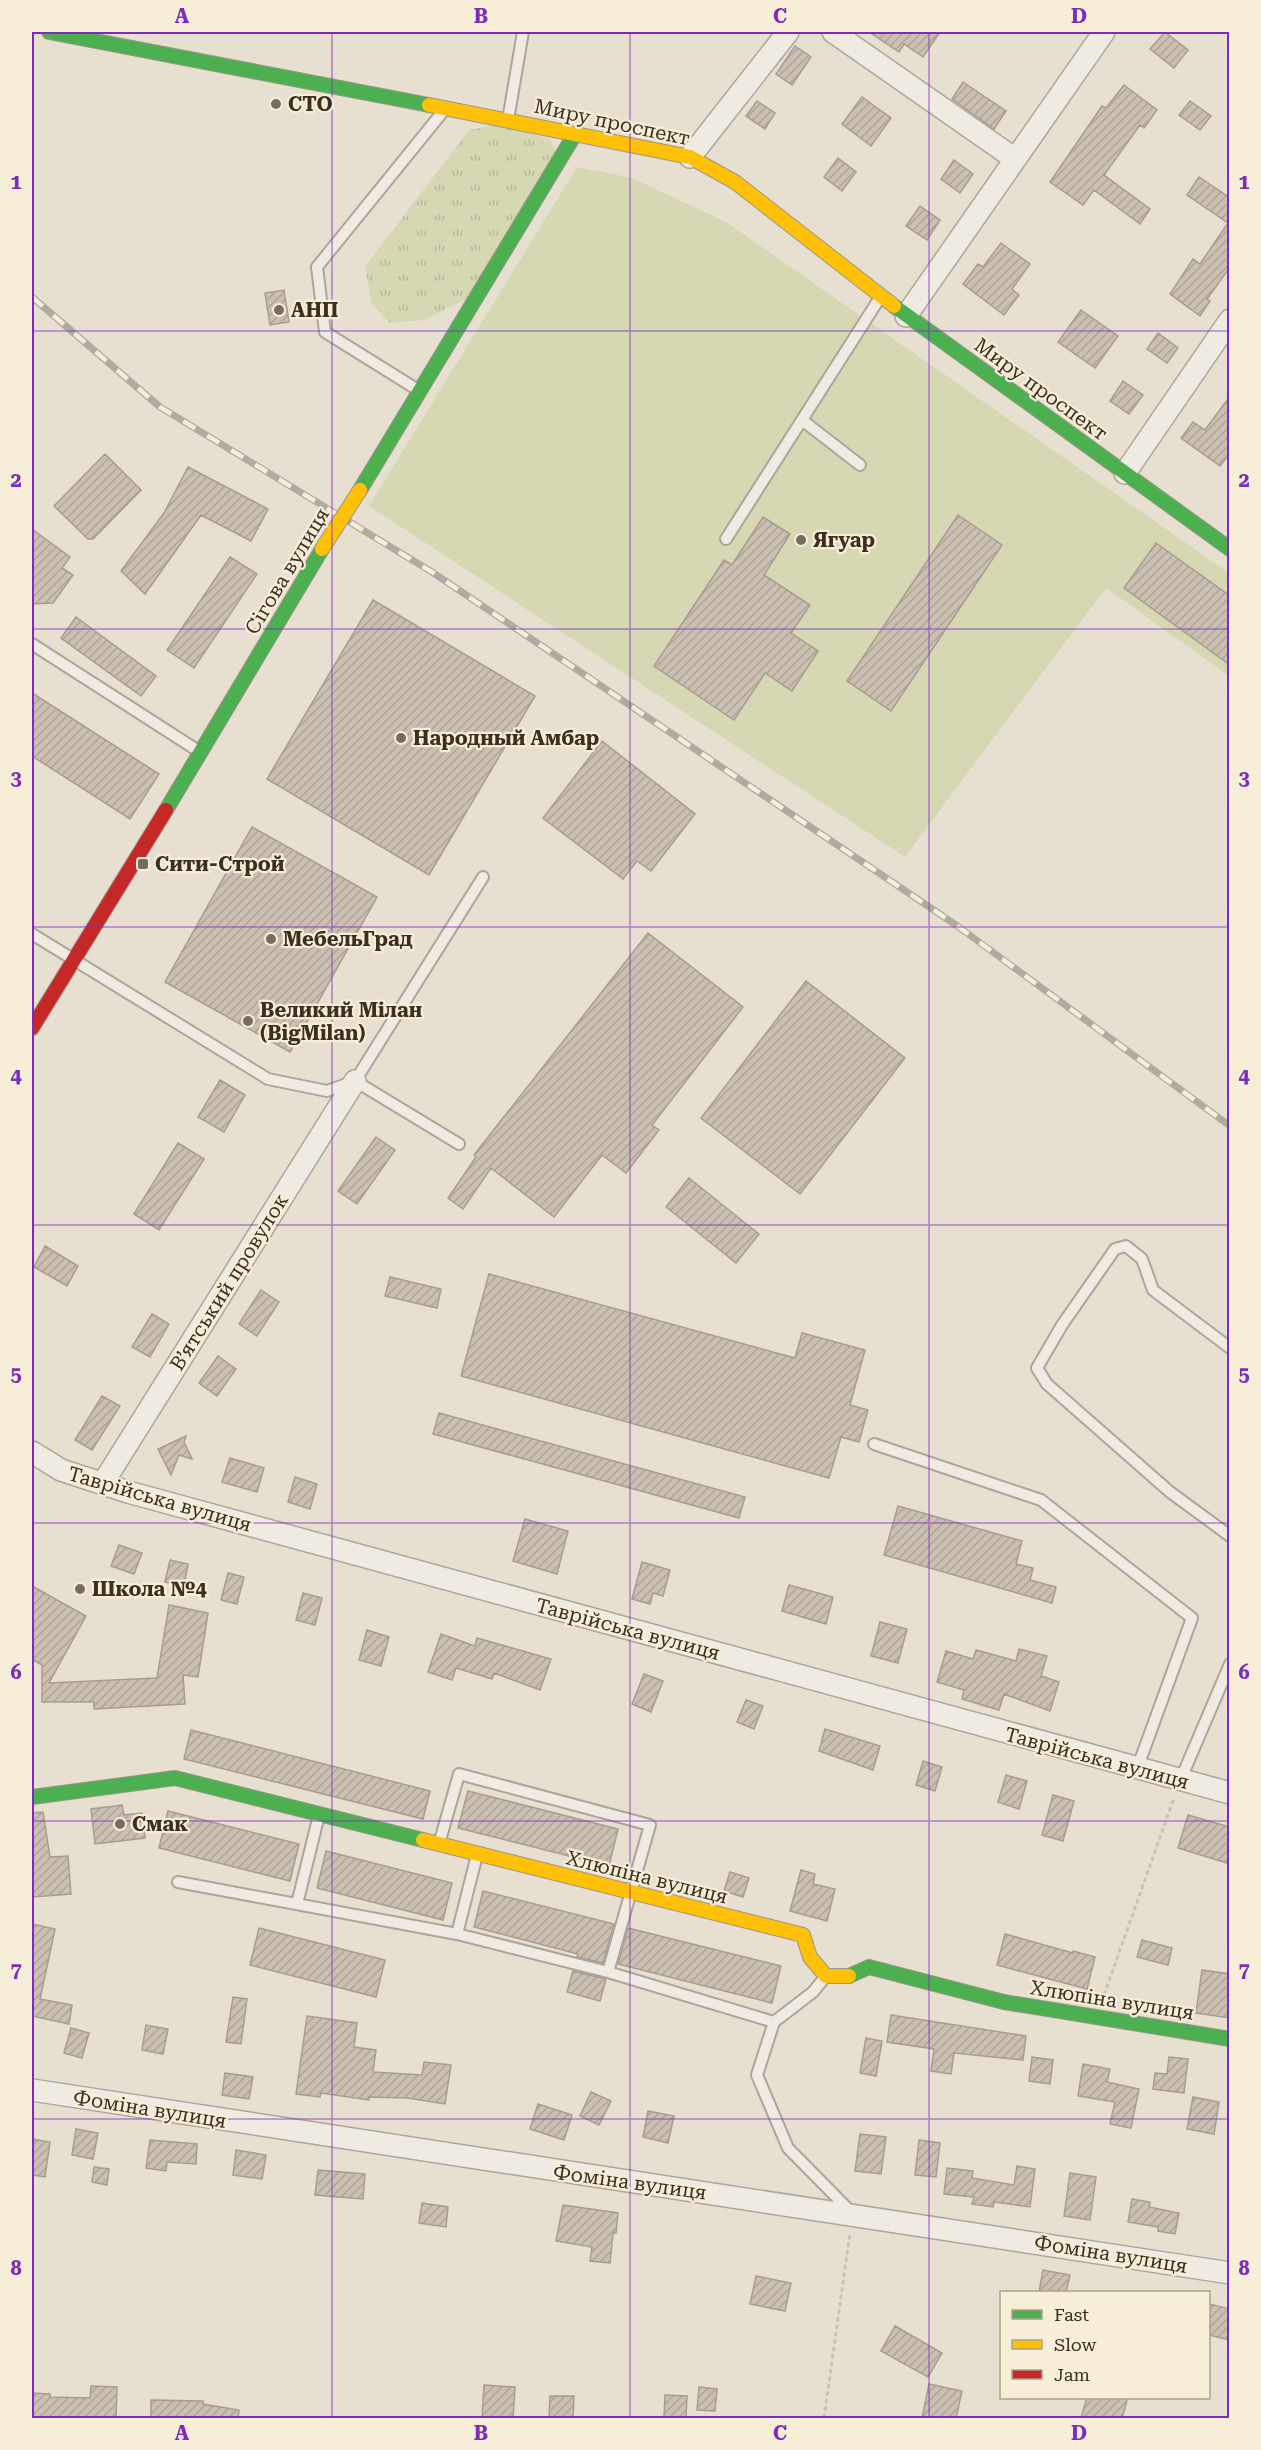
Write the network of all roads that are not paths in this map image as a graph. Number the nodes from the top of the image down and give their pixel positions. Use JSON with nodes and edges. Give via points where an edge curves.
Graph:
{"nodes":[{"id":1,"x":49,"y":32,"type":"edge"},
{"id":2,"x":523,"y":32,"type":"edge"},
{"id":3,"x":788,"y":32,"type":"edge"},
{"id":4,"x":833,"y":32,"type":"edge"},
{"id":5,"x":1104,"y":32,"type":"edge"},
{"id":6,"x":445,"y":109,"type":"junction"},
{"id":7,"x":508,"y":120,"type":"junction"},
{"id":8,"x":575,"y":134,"type":"junction"},
{"id":9,"x":690,"y":157,"type":"junction"},
{"id":10,"x":1015,"y":159,"type":"junction"},
{"id":11,"x":881,"y":296,"type":"junction"},
{"id":12,"x":906,"y":316,"type":"junction"},
{"id":13,"x":1230,"y":320,"type":"edge"},
{"id":14,"x":420,"y":391,"type":"junction"},
{"id":15,"x":802,"y":420,"type":"junction"},
{"id":16,"x":860,"y":465,"type":"dead end"},
{"id":17,"x":1125,"y":473,"type":"junction"},
{"id":18,"x":726,"y":539,"type":"dead end"},
{"id":19,"x":1230,"y":549,"type":"edge"},
{"id":20,"x":32,"y":644,"type":"edge"},
{"id":21,"x":200,"y":752,"type":"junction"},
{"id":22,"x":483,"y":877,"type":"dead end"},
{"id":23,"x":32,"y":934,"type":"edge"},
{"id":24,"x":75,"y":962,"type":"junction"},
{"id":25,"x":32,"y":1028,"type":"edge"},
{"id":26,"x":355,"y":1081,"type":"junction"},
{"id":27,"x":459,"y":1144,"type":"dead end"},
{"id":28,"x":1230,"y":1348,"type":"edge"},
{"id":29,"x":874,"y":1444,"type":"dead end"},
{"id":30,"x":32,"y":1452,"type":"edge"},
{"id":31,"x":103,"y":1483,"type":"junction"},
{"id":32,"x":1230,"y":1536,"type":"edge"},
{"id":33,"x":1230,"y":1664,"type":"edge"},
{"id":34,"x":1136,"y":1769,"type":"junction"},
{"id":35,"x":1180,"y":1781,"type":"junction"},
{"id":36,"x":1230,"y":1793,"type":"edge"},
{"id":37,"x":32,"y":1797,"type":"edge"},
{"id":38,"x":319,"y":1815,"type":"junction"},
{"id":39,"x":439,"y":1845,"type":"junction"},
{"id":40,"x":477,"y":1854,"type":"junction"},
{"id":41,"x":178,"y":1882,"type":"dead end"},
{"id":42,"x":629,"y":1893,"type":"junction"},
{"id":43,"x":297,"y":1904,"type":"junction"},
{"id":44,"x":457,"y":1934,"type":"junction"},
{"id":45,"x":608,"y":1972,"type":"junction"},
{"id":46,"x":826,"y":1976,"type":"junction"},
{"id":47,"x":774,"y":2022,"type":"junction"},
{"id":48,"x":1230,"y":2039,"type":"edge"},
{"id":49,"x":32,"y":2090,"type":"edge"},
{"id":50,"x":853,"y":2214,"type":"junction"},
{"id":51,"x":1230,"y":2273,"type":"edge"}],
"edges":[{"from":1,"to":6,"type":"street","name":"Миру проспект","via":[[144,46]]},
{"from":2,"to":7,"type":"lane"},
{"from":3,"to":9,"type":"street"},
{"from":4,"to":10,"type":"street"},
{"from":5,"to":10,"type":"street"},
{"from":6,"to":7,"type":"street","name":"Миру проспект"},
{"from":6,"to":14,"type":"lane","via":[[317,267],[325,332]]},
{"from":7,"to":8,"type":"street","name":"Миру проспект"},
{"from":8,"to":9,"type":"street","name":"Миру проспект"},
{"from":8,"to":14,"type":"street","name":"Сігова вулиця"},
{"from":9,"to":11,"type":"street","name":"Миру проспект","via":[[735,182]]},
{"from":10,"to":12,"type":"street"},
{"from":11,"to":12,"type":"street","name":"Миру проспект"},
{"from":11,"to":15,"type":"lane"},
{"from":12,"to":17,"type":"street","name":"Миру проспект"},
{"from":13,"to":17,"type":"street"},
{"from":14,"to":21,"type":"street","name":"Сігова вулиця","bridge":true},
{"from":15,"to":16,"type":"lane"},
{"from":15,"to":18,"type":"lane"},
{"from":17,"to":19,"type":"street","name":"Миру проспект"},
{"from":20,"to":21,"type":"lane"},
{"from":21,"to":24,"type":"street","name":"Сігова вулиця"},
{"from":22,"to":26,"type":"lane"},
{"from":23,"to":24,"type":"lane"},
{"from":24,"to":25,"type":"street","name":"Сігова вулиця"},
{"from":24,"to":26,"type":"lane","via":[[268,1079],[327,1091]]},
{"from":26,"to":27,"type":"lane"},
{"from":26,"to":31,"type":"street","name":"В’ятський провулок"},
{"from":28,"to":32,"type":"lane","via":[[1153,1290],[1142,1259],[1126,1246],[1115,1250],[1037,1368],[1047,1384],[1170,1492]]},
{"from":29,"to":34,"type":"lane","via":[[1041,1500],[1192,1618]]},
{"from":30,"to":31,"type":"street","name":"Таврійська вулиця","via":[[60,1470]]},
{"from":31,"to":34,"type":"street","name":"Таврійська вулиця"},
{"from":33,"to":35,"type":"lane"},
{"from":34,"to":35,"type":"street","name":"Таврійська вулиця"},
{"from":35,"to":36,"type":"street","name":"Таврійська вулиця"},
{"from":37,"to":38,"type":"street","name":"Хлюпіна вулиця","via":[[175,1778]]},
{"from":38,"to":39,"type":"street","name":"Хлюпіна вулиця"},
{"from":38,"to":43,"type":"lane"},
{"from":39,"to":40,"type":"street","name":"Хлюпіна вулиця"},
{"from":39,"to":42,"type":"lane","via":[[459,1774],[650,1826]]},
{"from":40,"to":42,"type":"street","name":"Хлюпіна вулиця"},
{"from":40,"to":44,"type":"lane"},
{"from":41,"to":43,"type":"lane"},
{"from":42,"to":45,"type":"lane"},
{"from":42,"to":46,"type":"street","name":"Хлюпіна вулиця","via":[[802,1935],[810,1957]]},
{"from":43,"to":44,"type":"lane"},
{"from":44,"to":45,"type":"lane"},
{"from":45,"to":47,"type":"lane"},
{"from":46,"to":47,"type":"lane","via":[[813,1992]]},
{"from":46,"to":48,"type":"street","name":"Хлюпіна вулиця","via":[[848,1976],[870,1966],[1004,2002]]},
{"from":47,"to":50,"type":"lane","via":[[757,2075],[788,2148]]},
{"from":49,"to":50,"type":"street","name":"Фоміна вулиця","via":[[439,2155]]},
{"from":50,"to":51,"type":"street","name":"Фоміна вулиця"}]}
